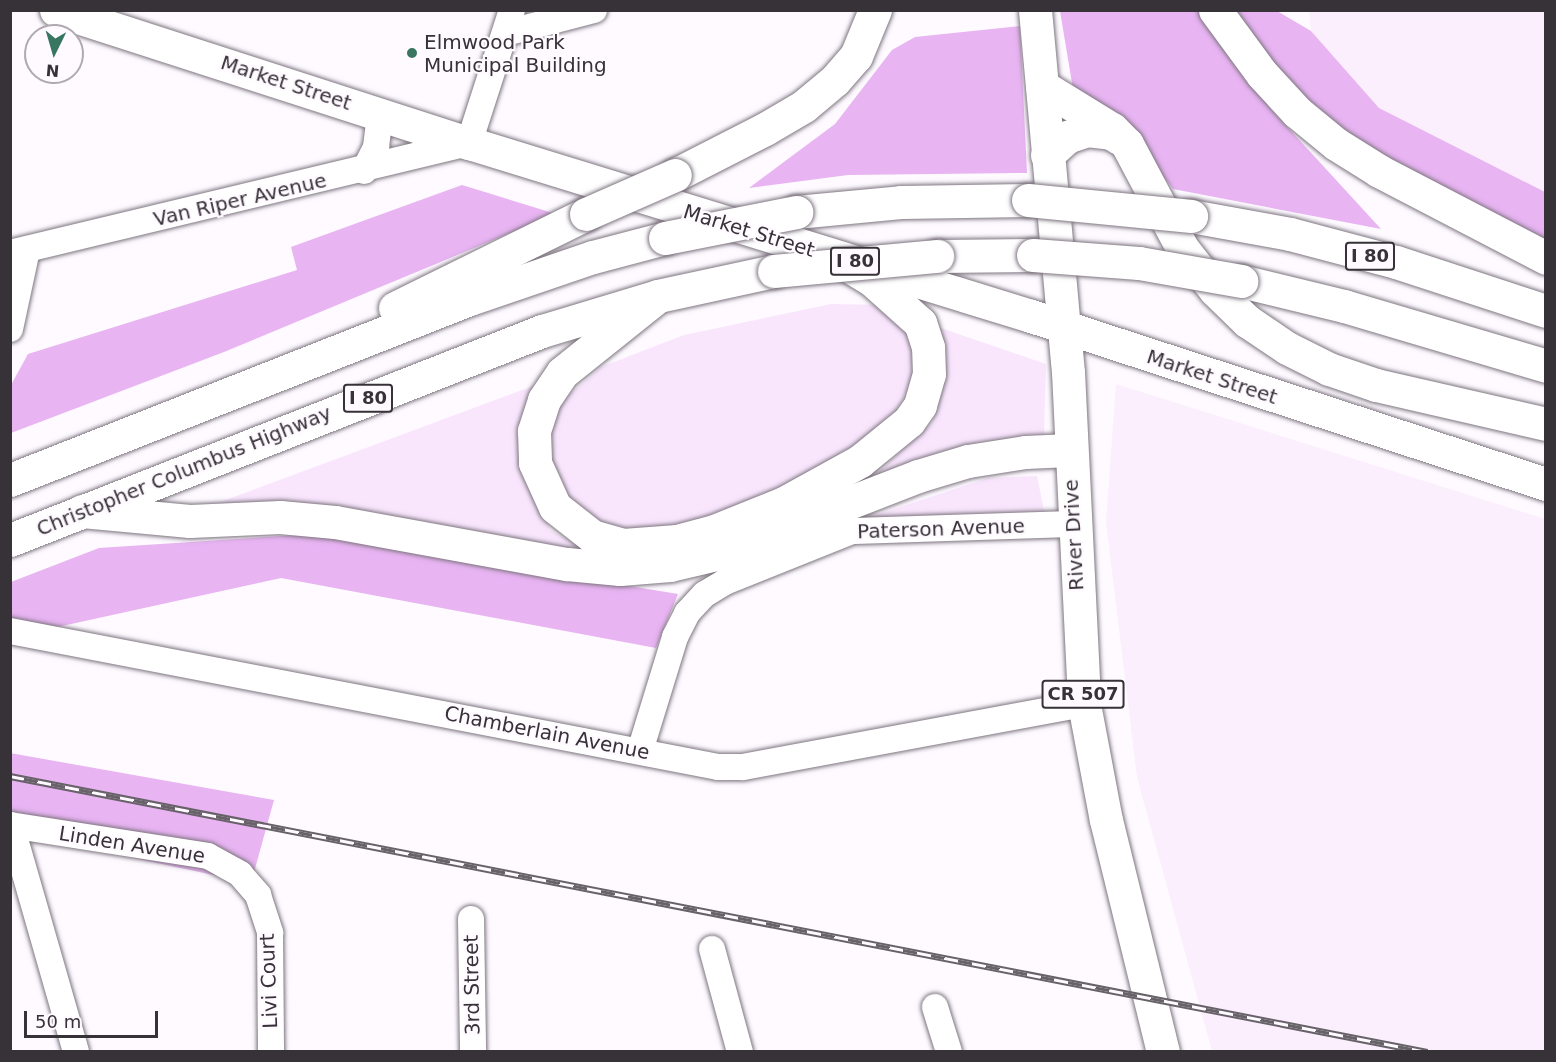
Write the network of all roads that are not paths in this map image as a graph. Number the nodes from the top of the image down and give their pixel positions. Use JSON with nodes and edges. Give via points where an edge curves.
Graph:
{"nodes":[{"id":1,"x":594,"y":10,"type":"edge"},
{"id":2,"x":875,"y":10,"type":"edge"},
{"id":3,"x":1035,"y":10,"type":"edge"},
{"id":4,"x":1215,"y":10,"type":"edge"},
{"id":5,"x":73,"y":13,"type":"edge"},
{"id":6,"x":509,"y":22,"type":"edge"},
{"id":7,"x":1042,"y":86,"type":"junction"},
{"id":8,"x":380,"y":113,"type":"junction"},
{"id":9,"x":469,"y":143,"type":"junction"},
{"id":10,"x":1127,"y":144,"type":"junction"},
{"id":11,"x":1047,"y":155,"type":"junction"},
{"id":12,"x":364,"y":171,"type":"junction"},
{"id":13,"x":19,"y":251,"type":"edge"},
{"id":14,"x":834,"y":257,"type":"junction"},
{"id":15,"x":1545,"y":258,"type":"edge"},
{"id":16,"x":658,"y":296,"type":"junction"},
{"id":17,"x":1545,"y":311,"type":"edge"},
{"id":18,"x":1064,"y":327,"type":"junction"},
{"id":19,"x":10,"y":329,"type":"edge"},
{"id":20,"x":1545,"y":366,"type":"edge"},
{"id":21,"x":225,"y":395,"type":"junction"},
{"id":22,"x":1545,"y":424,"type":"edge"},
{"id":23,"x":1070,"y":450,"type":"junction"},
{"id":24,"x":10,"y":480,"type":"edge"},
{"id":25,"x":1545,"y":484,"type":"edge"},
{"id":26,"x":82,"y":511,"type":"junction"},
{"id":27,"x":1074,"y":524,"type":"junction"},
{"id":28,"x":10,"y":540,"type":"edge"},
{"id":29,"x":10,"y":632,"type":"edge"},
{"id":30,"x":1084,"y":704,"type":"junction"},
{"id":31,"x":640,"y":751,"type":"junction"},
{"id":32,"x":11,"y":825,"type":"edge"},
{"id":33,"x":246,"y":879,"type":"joint"},
{"id":34,"x":471,"y":919,"type":"dead end"},
{"id":35,"x":712,"y":949,"type":"dead end"},
{"id":36,"x":935,"y":1007,"type":"dead end"},
{"id":37,"x":76,"y":1052,"type":"edge"},
{"id":38,"x":271,"y":1052,"type":"edge"},
{"id":39,"x":473,"y":1052,"type":"edge"},
{"id":40,"x":740,"y":1052,"type":"edge"},
{"id":41,"x":949,"y":1052,"type":"edge"},
{"id":42,"x":1163,"y":1052,"type":"edge"}],
"edges":[{"from":1,"to":6,"type":"street"},
{"from":2,"to":21,"type":"main road","bridge":true,"via":[[856,56],[836,80],[775,123],[675,175],[541,233]]},
{"from":3,"to":7,"type":"main road","name":"River Drive","number":"CR 507"},
{"from":4,"to":15,"type":"main road","via":[[1262,74],[1297,112],[1336,144],[1379,171]]},
{"from":5,"to":8,"type":"main road","name":"Market Street"},
{"from":6,"to":9,"type":"street"},
{"from":7,"to":10,"type":"main road","via":[[1112,129]]},
{"from":7,"to":11,"type":"main road","name":"River Drive","number":"CR 507"},
{"from":8,"to":9,"type":"main road","name":"Market Street"},
{"from":8,"to":12,"type":"street","via":[[375,147]]},
{"from":9,"to":12,"type":"street","name":"Van Riper Avenue"},
{"from":9,"to":14,"type":"main road","name":"Market Street"},
{"from":10,"to":11,"type":"main road","via":[[1111,133],[1087,130],[1067,137]]},
{"from":10,"to":22,"type":"main road","via":[[1182,248],[1215,290],[1247,321],[1287,348],[1329,369],[1377,385]]},
{"from":11,"to":18,"type":"main road","name":"River Drive","number":"CR 507"},
{"from":12,"to":13,"type":"street","name":"Van Riper Avenue"},
{"from":13,"to":19,"type":"street"},
{"from":14,"to":16,"type":"main road","via":[[882,288],[920,323],[929,374],[920,405],[909,421],[860,461],[784,503],[714,531],[676,541],[622,544],[592,536],[555,507],[537,471],[534,431],[544,400],[562,373]]},
{"from":14,"to":18,"type":"main road","name":"Market Street"},
{"from":16,"to":20,"type":"main road","name":"Christopher Columbus Highway","number":"I 80","bridge":true,"via":[[774,271],[937,255],[1033,255],[1139,263],[1241,281],[1344,306]]},
{"from":16,"to":26,"type":"main road","name":"Christopher Columbus Highway","number":"I 80","via":[[542,331]]},
{"from":17,"to":21,"type":"main road","number":"I 80","bridge":true,"via":[[1396,262],[1290,234],[1191,216],[1028,200],[901,202],[796,212],[665,238],[521,280]]},
{"from":18,"to":23,"type":"main road","name":"River Drive","number":"CR 507"},
{"from":18,"to":25,"type":"main road","name":"Market Street"},
{"from":21,"to":24,"type":"main road","number":"I 80"},
{"from":23,"to":26,"type":"main road","via":[[968,460],[717,554],[670,565],[620,569],[567,564],[335,522],[280,517],[190,521]]},
{"from":23,"to":27,"type":"main road","name":"River Drive","number":"CR 507"},
{"from":26,"to":28,"type":"main road","name":"Christopher Columbus Highway","number":"I 80"},
{"from":27,"to":30,"type":"main road","name":"River Drive","number":"CR 507"},
{"from":27,"to":31,"type":"street","name":"Paterson Avenue","via":[[852,531],[725,582],[705,594],[687,614],[675,637]]},
{"from":29,"to":31,"type":"street","name":"Chamberlain Avenue"},
{"from":30,"to":31,"type":"street","name":"Chamberlain Avenue","via":[[743,767],[718,767]]},
{"from":30,"to":42,"type":"main road","name":"River Drive","number":"CR 507","via":[[1106,820]]},
{"from":32,"to":33,"type":"street","name":"Linden Avenue","via":[[208,855]]},
{"from":32,"to":37,"type":"street"},
{"from":33,"to":38,"type":"street","name":"Livi Court","via":[[262,904],[270,933]]},
{"from":34,"to":39,"type":"street","name":"3rd Street"},
{"from":35,"to":40,"type":"street"},
{"from":36,"to":41,"type":"street"}]}
